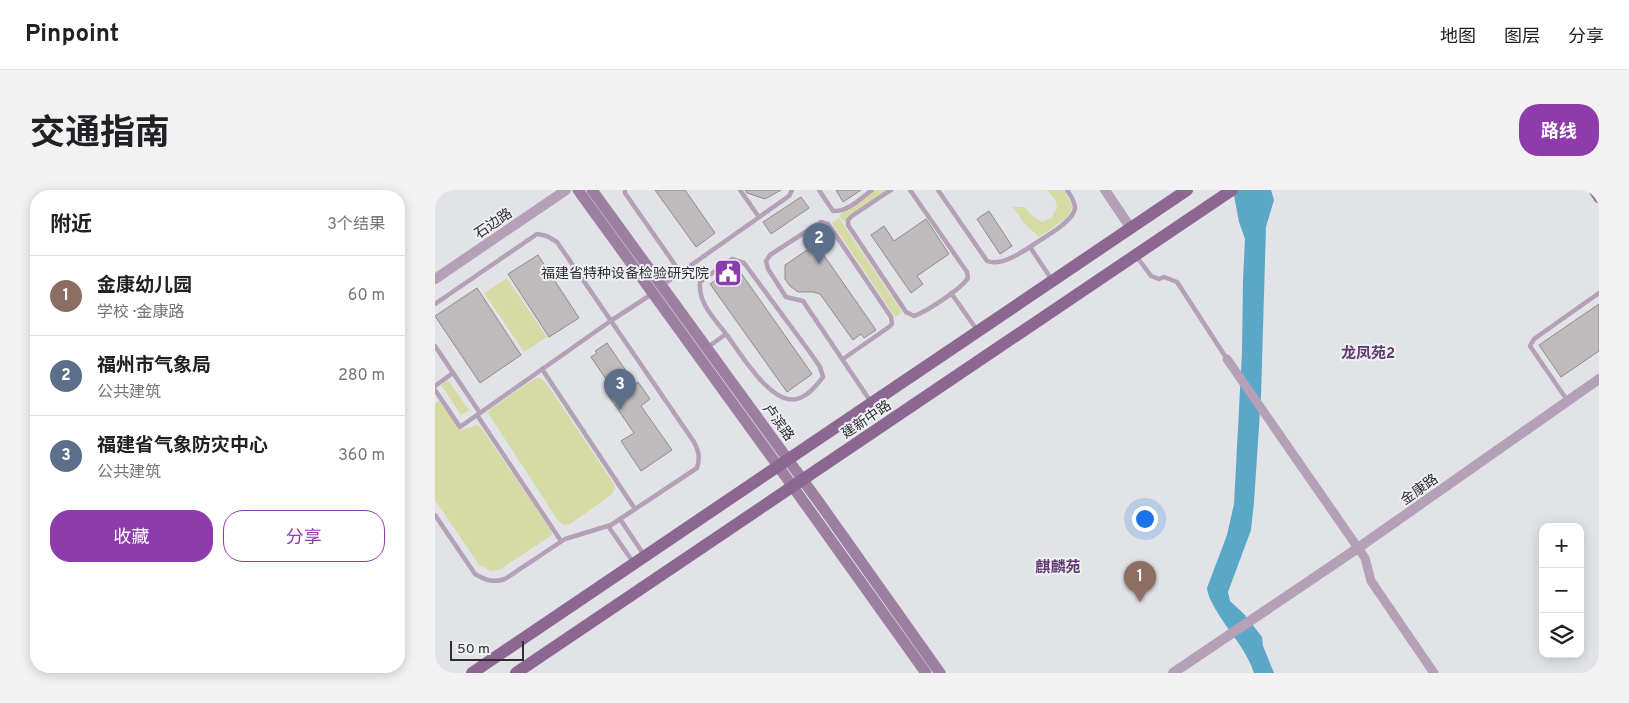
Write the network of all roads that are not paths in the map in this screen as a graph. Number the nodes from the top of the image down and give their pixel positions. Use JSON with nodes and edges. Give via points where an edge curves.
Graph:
{"nodes":[{"id":1,"x":566,"y":190,"type":"edge"},
{"id":2,"x":578,"y":190,"type":"edge"},
{"id":3,"x":592,"y":190,"type":"edge"},
{"id":4,"x":625,"y":190,"type":"edge"},
{"id":5,"x":740,"y":190,"type":"edge"},
{"id":6,"x":792,"y":190,"type":"edge"},
{"id":7,"x":819,"y":190,"type":"edge"},
{"id":8,"x":872,"y":190,"type":"edge"},
{"id":9,"x":891,"y":190,"type":"edge"},
{"id":10,"x":910,"y":190,"type":"edge"},
{"id":11,"x":938,"y":190,"type":"edge"},
{"id":12,"x":1067,"y":190,"type":"edge"},
{"id":13,"x":1105,"y":190,"type":"edge"},
{"id":14,"x":1187,"y":190,"type":"edge"},
{"id":15,"x":1232,"y":190,"type":"edge"},
{"id":16,"x":1594,"y":190,"type":"edge"},
{"id":17,"x":1599,"y":198,"type":"edge"},
{"id":18,"x":759,"y":217,"type":"junction"},
{"id":19,"x":1131,"y":227,"type":"junction"},
{"id":20,"x":1030,"y":247,"type":"junction"},
{"id":21,"x":1136,"y":255,"type":"junction"},
{"id":22,"x":680,"y":272,"type":"junction"},
{"id":23,"x":435,"y":279,"type":"edge"},
{"id":24,"x":1053,"y":281,"type":"junction"},
{"id":25,"x":657,"y":289,"type":"junction"},
{"id":26,"x":951,"y":293,"type":"junction"},
{"id":27,"x":1599,"y":293,"type":"edge"},
{"id":28,"x":435,"y":304,"type":"edge"},
{"id":29,"x":612,"y":320,"type":"junction"},
{"id":30,"x":977,"y":332,"type":"junction"},
{"id":31,"x":726,"y":334,"type":"junction"},
{"id":32,"x":435,"y":346,"type":"edge"},
{"id":33,"x":707,"y":348,"type":"junction"},
{"id":34,"x":843,"y":359,"type":"junction"},
{"id":35,"x":1227,"y":359,"type":"joint"},
{"id":36,"x":542,"y":370,"type":"junction"},
{"id":37,"x":453,"y":373,"type":"junction"},
{"id":38,"x":1599,"y":379,"type":"edge"},
{"id":39,"x":435,"y":386,"type":"edge"},
{"id":40,"x":435,"y":390,"type":"edge"},
{"id":41,"x":1567,"y":401,"type":"junction"},
{"id":42,"x":872,"y":403,"type":"junction"},
{"id":43,"x":479,"y":414,"type":"junction"},
{"id":44,"x":783,"y":463,"type":"junction"},
{"id":45,"x":798,"y":483,"type":"junction"},
{"id":46,"x":635,"y":509,"type":"junction"},
{"id":47,"x":435,"y":515,"type":"edge"},
{"id":48,"x":619,"y":520,"type":"junction"},
{"id":49,"x":608,"y":526,"type":"junction"},
{"id":50,"x":561,"y":541,"type":"junction"},
{"id":51,"x":1358,"y":548,"type":"junction"},
{"id":52,"x":645,"y":556,"type":"junction"},
{"id":53,"x":634,"y":564,"type":"junction"},
{"id":54,"x":472,"y":673,"type":"edge"},
{"id":55,"x":516,"y":673,"type":"edge"},
{"id":56,"x":926,"y":673,"type":"edge"},
{"id":57,"x":940,"y":673,"type":"edge"},
{"id":58,"x":1173,"y":673,"type":"edge"},
{"id":59,"x":1434,"y":673,"type":"edge"}],
"edges":[{"from":1,"to":23,"type":"street","name":"石边路"},
{"from":2,"to":25,"type":"main road"},
{"from":3,"to":25,"type":"main road","name":"卢滨路"},
{"from":4,"to":22,"type":"lane"},
{"from":5,"to":18,"type":"lane"},
{"from":6,"to":18,"type":"lane","via":[[789,196]]},
{"from":7,"to":8,"type":"lane","via":[[833,211],[841,211]]},
{"from":9,"to":26,"type":"lane","via":[[852,216],[848,225],[906,312],[914,316],[920,314]]},
{"from":10,"to":26,"type":"lane","via":[[967,272],[966,282]]},
{"from":11,"to":20,"type":"lane","via":[[987,261],[998,263]]},
{"from":12,"to":20,"type":"lane","via":[[1075,206],[1070,219]]},
{"from":13,"to":19,"type":"street"},
{"from":14,"to":19,"type":"main road","name":"建新中路"},
{"from":15,"to":21,"type":"main road","name":"建新中路"},
{"from":16,"to":17,"type":"main road"},
{"from":18,"to":22,"type":"lane"},
{"from":19,"to":24,"type":"main road","name":"建新中路"},
{"from":20,"to":24,"type":"lane"},
{"from":21,"to":35,"type":"lane","via":[[1151,276],[1177,282]]},
{"from":21,"to":45,"type":"main road","name":"建新中路"},
{"from":22,"to":25,"type":"lane"},
{"from":24,"to":30,"type":"main road","name":"建新中路"},
{"from":25,"to":29,"type":"lane"},
{"from":25,"to":33,"type":"main road","name":"卢滨路"},
{"from":25,"to":44,"type":"main road"},
{"from":26,"to":30,"type":"lane"},
{"from":27,"to":41,"type":"lane","via":[[1534,339],[1530,346]]},
{"from":28,"to":29,"type":"lane","via":[[537,234],[557,242]]},
{"from":29,"to":36,"type":"lane"},
{"from":29,"to":46,"type":"lane","via":[[699,450],[697,468]]},
{"from":30,"to":42,"type":"main road","name":"建新中路"},
{"from":31,"to":31,"type":"lane","via":[[760,380],[781,398],[800,398],[823,377],[809,351],[744,263],[732,259],[699,282],[701,299]]},
{"from":31,"to":33,"type":"lane"},
{"from":32,"to":37,"type":"lane"},
{"from":33,"to":44,"type":"main road","name":"卢滨路"},
{"from":34,"to":34,"type":"lane","via":[[889,327],[891,317],[828,224],[821,222],[770,255],[766,262],[786,297],[803,301]]},
{"from":34,"to":42,"type":"lane"},
{"from":35,"to":51,"type":"street"},
{"from":36,"to":43,"type":"lane"},
{"from":36,"to":46,"type":"lane"},
{"from":37,"to":39,"type":"lane"},
{"from":37,"to":43,"type":"lane"},
{"from":38,"to":41,"type":"street","name":"金康路"},
{"from":40,"to":43,"type":"lane","via":[[461,427]]},
{"from":41,"to":51,"type":"street","name":"金康路"},
{"from":42,"to":44,"type":"main road","name":"建新中路"},
{"from":43,"to":50,"type":"lane"},
{"from":44,"to":45,"type":"main road","name":"卢滨路"},
{"from":44,"to":52,"type":"main road","name":"建新中路"},
{"from":45,"to":55,"type":"main road","name":"建新中路"},
{"from":45,"to":56,"type":"main road"},
{"from":45,"to":57,"type":"main road","name":"卢滨路"},
{"from":46,"to":48,"type":"lane"},
{"from":47,"to":50,"type":"lane","via":[[475,574],[490,581],[505,579]]},
{"from":48,"to":49,"type":"lane"},
{"from":48,"to":52,"type":"lane"},
{"from":49,"to":50,"type":"lane"},
{"from":49,"to":53,"type":"lane"},
{"from":51,"to":58,"type":"street","name":"金康路"},
{"from":51,"to":59,"type":"street","via":[[1365,558],[1371,581]]},
{"from":52,"to":53,"type":"main road","name":"建新中路"},
{"from":53,"to":54,"type":"main road","name":"建新中路"}]}
